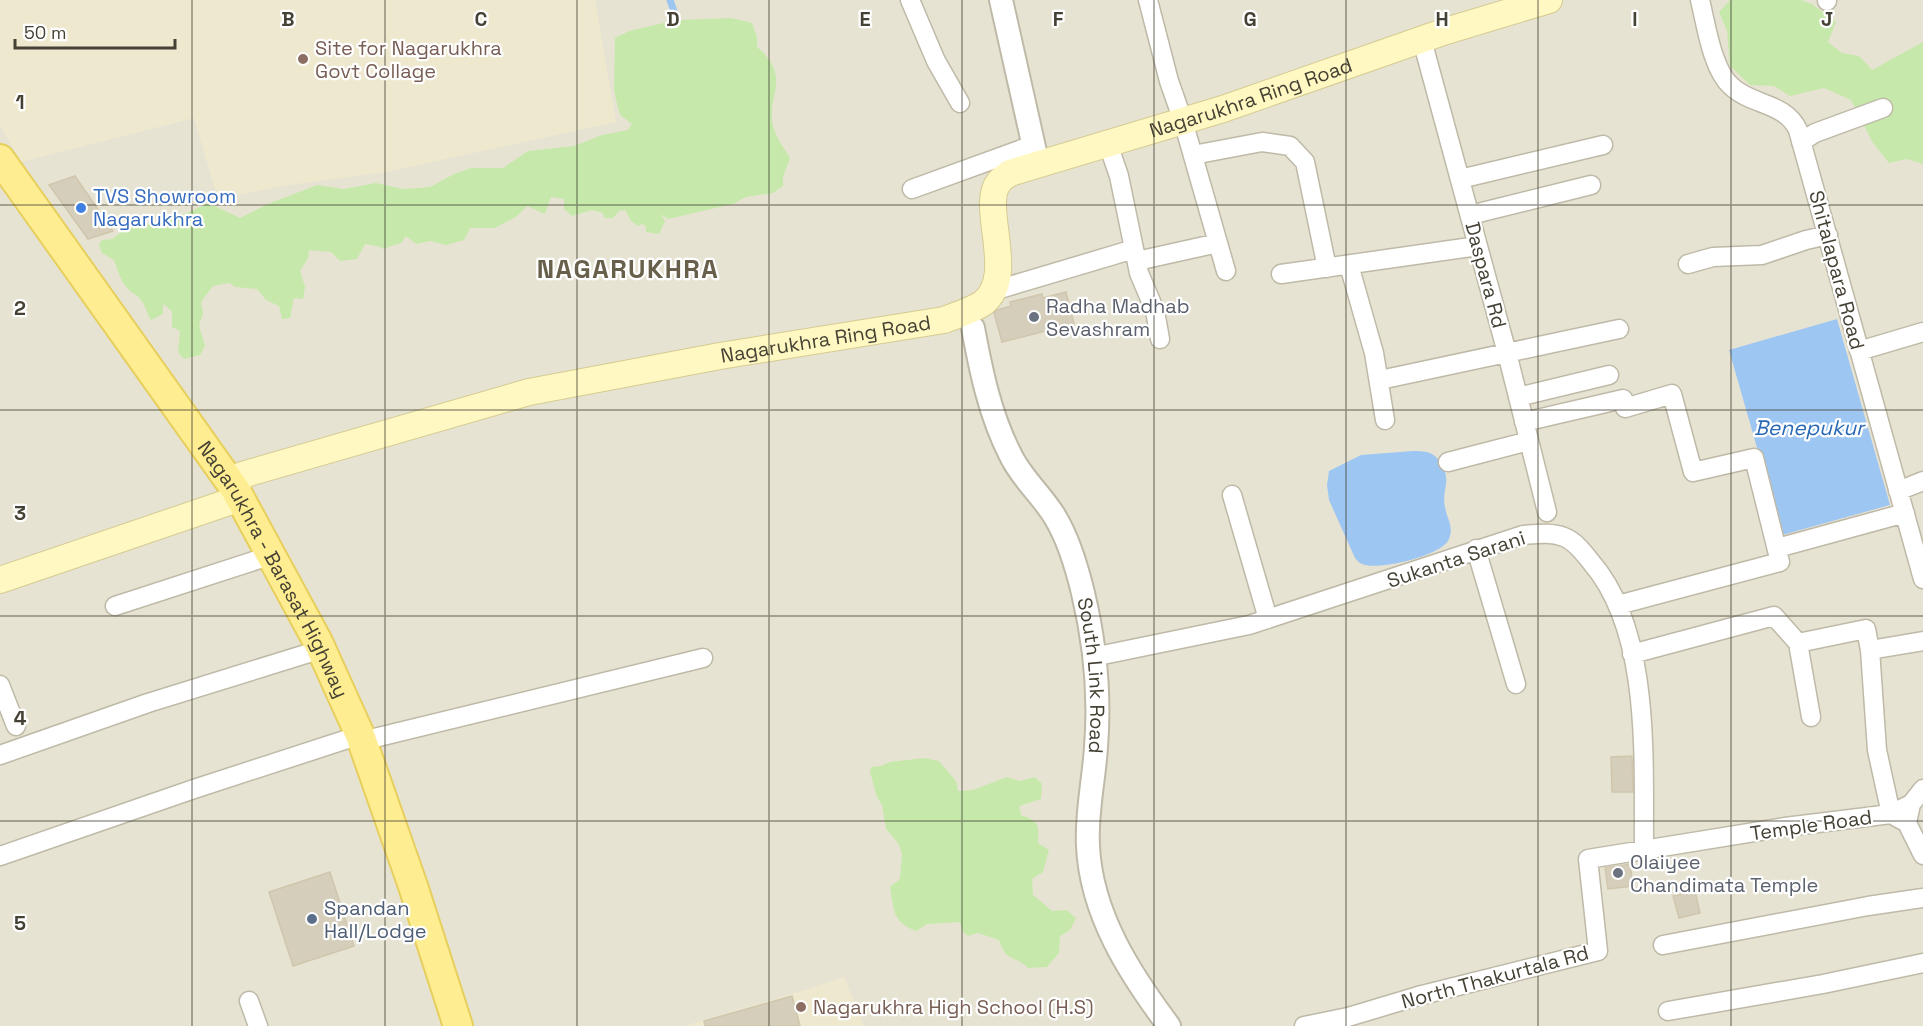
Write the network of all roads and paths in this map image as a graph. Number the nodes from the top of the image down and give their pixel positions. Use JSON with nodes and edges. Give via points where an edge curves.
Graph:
{"nodes":[{"id":1,"x":910,"y":0,"type":"edge"},
{"id":2,"x":1001,"y":0,"type":"edge"},
{"id":3,"x":1148,"y":0,"type":"edge"},
{"id":4,"x":1549,"y":0,"type":"edge"},
{"id":5,"x":1700,"y":0,"type":"edge"},
{"id":6,"x":1510,"y":6,"type":"edge"},
{"id":7,"x":1422,"y":40,"type":"junction"},
{"id":8,"x":960,"y":103,"type":"dead end"},
{"id":9,"x":1884,"y":108,"type":"dead end"},
{"id":10,"x":1183,"y":122,"type":"junction"},
{"id":11,"x":1801,"y":142,"type":"junction"},
{"id":12,"x":1108,"y":144,"type":"junction"},
{"id":13,"x":1602,"y":145,"type":"dead end"},
{"id":14,"x":1035,"y":155,"type":"junction"},
{"id":15,"x":1192,"y":155,"type":"junction"},
{"id":16,"x":0,"y":159,"type":"edge"},
{"id":17,"x":1460,"y":179,"type":"junction"},
{"id":18,"x":1591,"y":185,"type":"dead end"},
{"id":19,"x":912,"y":189,"type":"dead end"},
{"id":20,"x":1470,"y":215,"type":"junction"},
{"id":21,"x":1828,"y":235,"type":"junction"},
{"id":22,"x":1218,"y":243,"type":"junction"},
{"id":23,"x":1478,"y":246,"type":"junction"},
{"id":24,"x":1135,"y":255,"type":"junction"},
{"id":25,"x":1688,"y":264,"type":"dead end"},
{"id":26,"x":1349,"y":265,"type":"junction"},
{"id":27,"x":1328,"y":267,"type":"junction"},
{"id":28,"x":1226,"y":271,"type":"dead end"},
{"id":29,"x":1281,"y":274,"type":"dead end"},
{"id":30,"x":988,"y":296,"type":"junction"},
{"id":31,"x":944,"y":320,"type":"junction"},
{"id":32,"x":973,"y":328,"type":"junction"},
{"id":33,"x":1619,"y":329,"type":"dead end"},
{"id":34,"x":1923,"y":332,"type":"edge"},
{"id":35,"x":1160,"y":339,"type":"dead end"},
{"id":36,"x":1859,"y":351,"type":"junction"},
{"id":37,"x":1507,"y":353,"type":"junction"},
{"id":38,"x":1609,"y":375,"type":"dead end"},
{"id":39,"x":1380,"y":380,"type":"junction"},
{"id":40,"x":1518,"y":397,"type":"junction"},
{"id":41,"x":1385,"y":420,"type":"dead end"},
{"id":42,"x":1524,"y":422,"type":"junction"},
{"id":43,"x":1529,"y":441,"type":"junction"},
{"id":44,"x":1448,"y":462,"type":"dead end"},
{"id":45,"x":1923,"y":481,"type":"edge"},
{"id":46,"x":235,"y":489,"type":"junction"},
{"id":47,"x":1898,"y":491,"type":"junction"},
{"id":48,"x":1232,"y":495,"type":"dead end"},
{"id":49,"x":1547,"y":512,"type":"junction"},
{"id":50,"x":1905,"y":513,"type":"junction"},
{"id":51,"x":1523,"y":535,"type":"junction"},
{"id":52,"x":1566,"y":537,"type":"junction"},
{"id":53,"x":1777,"y":548,"type":"junction"},
{"id":54,"x":1476,"y":549,"type":"junction"},
{"id":55,"x":272,"y":555,"type":"junction"},
{"id":56,"x":1920,"y":556,"type":"edge"},
{"id":57,"x":1923,"y":579,"type":"edge"},
{"id":58,"x":0,"y":580,"type":"edge"},
{"id":59,"x":1618,"y":604,"type":"junction"},
{"id":60,"x":115,"y":606,"type":"dead end"},
{"id":61,"x":1268,"y":619,"type":"junction"},
{"id":62,"x":1923,"y":641,"type":"edge"},
{"id":63,"x":1798,"y":643,"type":"junction"},
{"id":64,"x":322,"y":649,"type":"junction"},
{"id":65,"x":1870,"y":650,"type":"junction"},
{"id":66,"x":1632,"y":654,"type":"junction"},
{"id":67,"x":1093,"y":657,"type":"junction"},
{"id":68,"x":703,"y":658,"type":"dead end"},
{"id":69,"x":1516,"y":684,"type":"dead end"},
{"id":70,"x":0,"y":685,"type":"edge"},
{"id":71,"x":1811,"y":717,"type":"dead end"},
{"id":72,"x":16,"y":726,"type":"dead end"},
{"id":73,"x":361,"y":738,"type":"junction"},
{"id":74,"x":0,"y":756,"type":"edge"},
{"id":75,"x":1923,"y":789,"type":"edge"},
{"id":76,"x":1899,"y":818,"type":"junction"},
{"id":77,"x":1644,"y":850,"type":"junction"},
{"id":78,"x":1923,"y":855,"type":"edge"},
{"id":79,"x":0,"y":856,"type":"edge"},
{"id":80,"x":1588,"y":859,"type":"joint"},
{"id":81,"x":1923,"y":898,"type":"edge"},
{"id":82,"x":1663,"y":945,"type":"dead end"},
{"id":83,"x":1923,"y":963,"type":"edge"},
{"id":84,"x":249,"y":1001,"type":"dead end"},
{"id":85,"x":1668,"y":1011,"type":"dead end"},
{"id":86,"x":258,"y":1026,"type":"edge"},
{"id":87,"x":458,"y":1026,"type":"edge"},
{"id":88,"x":1169,"y":1026,"type":"edge"},
{"id":89,"x":1304,"y":1026,"type":"edge"}],
"edges":[{"from":1,"to":8,"type":"street","via":[[936,61]]},
{"from":2,"to":14,"type":"street"},
{"from":3,"to":10,"type":"street"},
{"from":4,"to":6,"type":"main road","name":"Nagarukhra Ring Road"},
{"from":5,"to":11,"type":"street","name":"Shitalapara Road","via":[[1717,65],[1729,85],[1746,98],[1793,119]]},
{"from":6,"to":7,"type":"main road","name":"Nagarukhra Ring Road"},
{"from":7,"to":10,"type":"main road","name":"Nagarukhra Ring Road"},
{"from":7,"to":17,"type":"street","name":"Daspara Rd"},
{"from":9,"to":11,"type":"street","via":[[1815,133]]},
{"from":10,"to":12,"type":"main road","name":"Nagarukhra Ring Road"},
{"from":10,"to":15,"type":"street"},
{"from":11,"to":21,"type":"street","name":"Shitalapara Road"},
{"from":12,"to":14,"type":"main road","name":"Nagarukhra Ring Road"},
{"from":12,"to":24,"type":"street","via":[[1119,176]]},
{"from":13,"to":17,"type":"street"},
{"from":14,"to":19,"type":"street"},
{"from":14,"to":30,"type":"main road","name":"Nagarukhra Ring Road","via":[[997,183],[993,197],[998,273]]},
{"from":15,"to":22,"type":"street"},
{"from":15,"to":27,"type":"street","via":[[1262,142],[1290,146],[1305,162]]},
{"from":16,"to":46,"type":"main road","name":"Nagarukhra - Barasat Highway"},
{"from":17,"to":20,"type":"street","name":"Daspara Rd"},
{"from":18,"to":20,"type":"street"},
{"from":20,"to":23,"type":"street","name":"Daspara Rd"},
{"from":21,"to":25,"type":"street","via":[[1762,255],[1713,257]]},
{"from":21,"to":36,"type":"street","name":"Shitalapara Road"},
{"from":22,"to":24,"type":"street","via":[[1178,254]]},
{"from":22,"to":28,"type":"street"},
{"from":23,"to":26,"type":"street"},
{"from":23,"to":37,"type":"street","name":"Daspara Rd"},
{"from":24,"to":30,"type":"street"},
{"from":24,"to":35,"type":"street","via":[[1155,311]]},
{"from":26,"to":27,"type":"street"},
{"from":26,"to":39,"type":"street"},
{"from":27,"to":29,"type":"street"},
{"from":30,"to":31,"type":"main road","name":"Nagarukhra Ring Road","via":[[966,312]]},
{"from":30,"to":32,"type":"street"},
{"from":31,"to":32,"type":"street"},
{"from":31,"to":46,"type":"main road","name":"Nagarukhra Ring Road","via":[[529,392],[242,474]]},
{"from":32,"to":67,"type":"street","name":"South Link Road","via":[[993,412],[1010,455],[1055,516],[1069,547],[1083,592]]},
{"from":33,"to":37,"type":"street"},
{"from":34,"to":36,"type":"street"},
{"from":36,"to":47,"type":"street","name":"Shitalapara Road"},
{"from":37,"to":39,"type":"street"},
{"from":37,"to":40,"type":"street","name":"Daspara Rd"},
{"from":38,"to":40,"type":"street"},
{"from":39,"to":41,"type":"street"},
{"from":40,"to":42,"type":"street","name":"Daspara Rd"},
{"from":42,"to":43,"type":"street","name":"Daspara Rd"},
{"from":42,"to":53,"type":"street","via":[[1623,399],[1625,408],[1672,394],[1693,472],[1754,458]]},
{"from":43,"to":44,"type":"street"},
{"from":43,"to":49,"type":"street","name":"Daspara Rd"},
{"from":45,"to":47,"type":"street"},
{"from":46,"to":55,"type":"main road","name":"Nagarukhra - Barasat Highway"},
{"from":46,"to":58,"type":"main road","name":"Nagarukhra Ring Road","via":[[229,502]]},
{"from":47,"to":50,"type":"street","name":"Shitalapara Road"},
{"from":48,"to":61,"type":"street"},
{"from":49,"to":51,"type":"street","via":[[1537,529]]},
{"from":49,"to":52,"type":"street"},
{"from":50,"to":53,"type":"street"},
{"from":50,"to":56,"type":"street","name":"Shitalapara Road"},
{"from":51,"to":52,"type":"street","name":"Sukanta Sarani","via":[[1546,533]]},
{"from":51,"to":54,"type":"street","name":"Sukanta Sarani"},
{"from":52,"to":59,"type":"street","via":[[1598,570]]},
{"from":53,"to":59,"type":"street","via":[[1780,562]]},
{"from":54,"to":61,"type":"street","name":"Sukanta Sarani"},
{"from":54,"to":69,"type":"street"},
{"from":55,"to":60,"type":"street"},
{"from":55,"to":64,"type":"main road","name":"Nagarukhra - Barasat Highway"},
{"from":56,"to":57,"type":"street","name":"Shitalapara Road"},
{"from":59,"to":66,"type":"street"},
{"from":61,"to":67,"type":"street","name":"Sukanta Sarani"},
{"from":62,"to":65,"type":"street"},
{"from":63,"to":65,"type":"street","via":[[1866,629]]},
{"from":63,"to":66,"type":"street","via":[[1774,616]]},
{"from":63,"to":71,"type":"street"},
{"from":64,"to":73,"type":"main road","name":"Nagarukhra - Barasat Highway"},
{"from":64,"to":74,"type":"street","via":[[148,703]]},
{"from":65,"to":76,"type":"street","via":[[1877,750]]},
{"from":66,"to":77,"type":"street","via":[[1641,710]]},
{"from":67,"to":88,"type":"street","name":"South Link Road","via":[[1097,744],[1088,848],[1093,880],[1122,957]]},
{"from":68,"to":73,"type":"street"},
{"from":70,"to":72,"type":"street"},
{"from":73,"to":79,"type":"street","via":[[194,789]]},
{"from":73,"to":87,"type":"main road","name":"Nagarukhra - Barasat Highway"},
{"from":75,"to":76,"type":"street"},
{"from":76,"to":77,"type":"street","name":"Temple Road","via":[[1785,827]]},
{"from":76,"to":78,"type":"street"},
{"from":77,"to":80,"type":"street","name":"Temple Road"},
{"from":80,"to":89,"type":"street","name":"North Thakurtala Rd","via":[[1598,951]]},
{"from":81,"to":82,"type":"street"},
{"from":83,"to":85,"type":"street"},
{"from":84,"to":86,"type":"street"}]}
